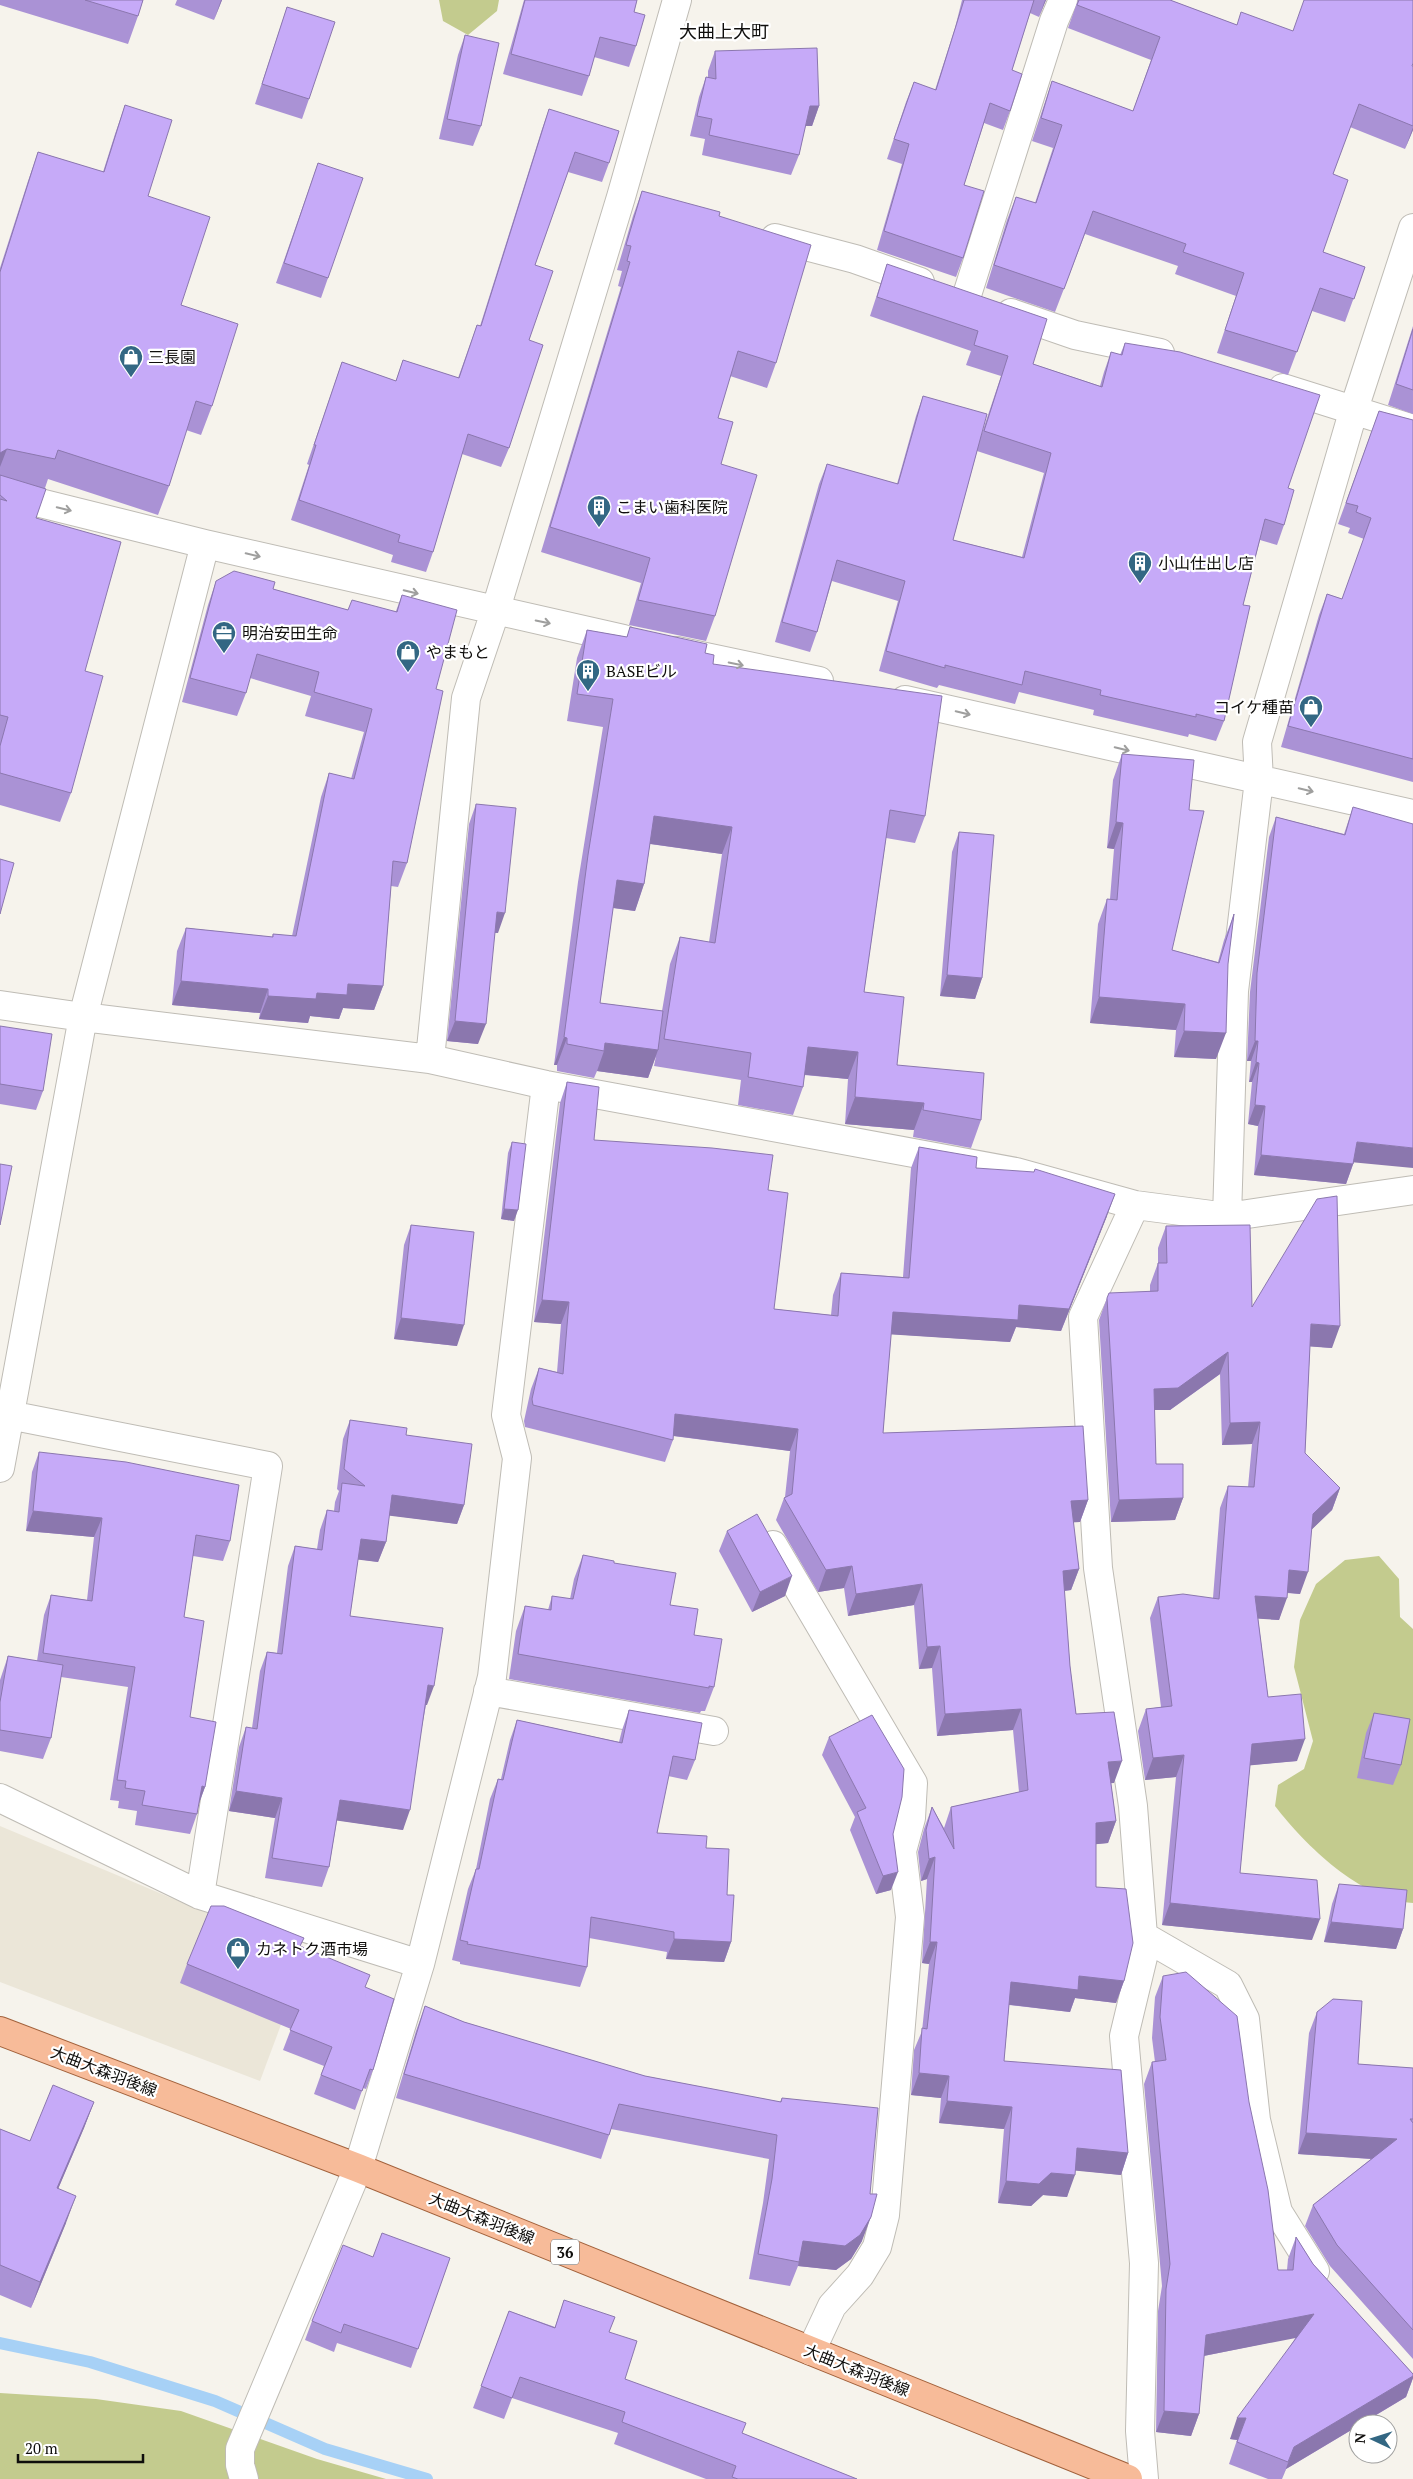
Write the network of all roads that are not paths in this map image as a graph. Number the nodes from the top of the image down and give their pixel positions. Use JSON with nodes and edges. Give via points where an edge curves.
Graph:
{"nodes":[{"id":1,"x":677,"y":0,"type":"edge"},
{"id":2,"x":1063,"y":0,"type":"edge"},
{"id":3,"x":621,"y":197,"type":"junction"},
{"id":4,"x":650,"y":204,"type":"edge"},
{"id":5,"x":1413,"y":228,"type":"edge"},
{"id":6,"x":753,"y":232,"type":"edge"},
{"id":7,"x":966,"y":298,"type":"junction"},
{"id":8,"x":1187,"y":360,"type":"edge"},
{"id":9,"x":1261,"y":382,"type":"edge"},
{"id":10,"x":1354,"y":409,"type":"junction"},
{"id":11,"x":1413,"y":429,"type":"edge"},
{"id":12,"x":0,"y":493,"type":"edge"},
{"id":13,"x":205,"y":544,"type":"junction"},
{"id":14,"x":496,"y":612,"type":"junction"},
{"id":15,"x":839,"y":686,"type":"edge"},
{"id":16,"x":878,"y":694,"type":"edge"},
{"id":17,"x":1259,"y":780,"type":"junction"},
{"id":18,"x":1413,"y":814,"type":"edge"},
{"id":19,"x":0,"y":1005,"type":"edge"},
{"id":20,"x":83,"y":1017,"type":"junction"},
{"id":21,"x":430,"y":1059,"type":"junction"},
{"id":22,"x":546,"y":1085,"type":"junction"},
{"id":23,"x":1413,"y":1190,"type":"edge"},
{"id":24,"x":1135,"y":1205,"type":"junction"},
{"id":25,"x":1227,"y":1217,"type":"junction"},
{"id":26,"x":9,"y":1415,"type":"junction"},
{"id":27,"x":0,"y":1468,"type":"edge"},
{"id":28,"x":764,"y":1530,"type":"edge"},
{"id":29,"x":488,"y":1691,"type":"junction"},
{"id":30,"x":714,"y":1731,"type":"dead end"},
{"id":31,"x":0,"y":1798,"type":"edge"},
{"id":32,"x":200,"y":1895,"type":"junction"},
{"id":33,"x":1143,"y":1936,"type":"junction"},
{"id":34,"x":420,"y":1964,"type":"junction"},
{"id":35,"x":0,"y":2031,"type":"edge"},
{"id":36,"x":358,"y":2168,"type":"junction"},
{"id":37,"x":1330,"y":2290,"type":"edge"},
{"id":38,"x":812,"y":2351,"type":"junction"},
{"id":39,"x":244,"y":2479,"type":"edge"},
{"id":40,"x":1128,"y":2479,"type":"edge"},
{"id":41,"x":1144,"y":2479,"type":"edge"}],
"edges":[{"from":1,"to":3,"type":"street"},
{"from":2,"to":7,"type":"street"},
{"from":3,"to":4,"type":"street"},
{"from":3,"to":14,"type":"street"},
{"from":5,"to":10,"type":"street"},
{"from":6,"to":7,"type":"street","via":[[855,259]]},
{"from":7,"to":8,"type":"street","via":[[1075,335]]},
{"from":9,"to":10,"type":"street"},
{"from":10,"to":11,"type":"street"},
{"from":10,"to":17,"type":"street","via":[[1257,742]]},
{"from":12,"to":13,"type":"street","one_way":true},
{"from":13,"to":14,"type":"street","one_way":true},
{"from":13,"to":20,"type":"street"},
{"from":14,"to":15,"type":"street","one_way":true},
{"from":14,"to":21,"type":"street","via":[[466,698]]},
{"from":16,"to":17,"type":"street","one_way":true},
{"from":17,"to":18,"type":"street","one_way":true},
{"from":17,"to":25,"type":"street","via":[[1234,991]]},
{"from":19,"to":20,"type":"street"},
{"from":20,"to":21,"type":"street"},
{"from":20,"to":26,"type":"street"},
{"from":21,"to":22,"type":"street"},
{"from":22,"to":24,"type":"street","via":[[1016,1172]]},
{"from":22,"to":29,"type":"street","via":[[506,1415],[517,1458]]},
{"from":23,"to":25,"type":"street"},
{"from":24,"to":25,"type":"street"},
{"from":24,"to":33,"type":"street","via":[[1082,1318],[1098,1568],[1133,1806]]},
{"from":26,"to":27,"type":"street"},
{"from":26,"to":32,"type":"street","via":[[268,1466]]},
{"from":28,"to":38,"type":"street","via":[[913,1783],[911,1818],[902,1851],[910,1917],[885,2215],[877,2247],[860,2275],[832,2306]]},
{"from":29,"to":30,"type":"street"},
{"from":29,"to":34,"type":"street"},
{"from":31,"to":32,"type":"street"},
{"from":32,"to":34,"type":"street"},
{"from":33,"to":37,"type":"street","via":[[1228,1985],[1245,2019],[1256,2120],[1278,2212]]},
{"from":33,"to":41,"type":"street","via":[[1144,1953],[1124,2036],[1144,2263],[1140,2431]]},
{"from":34,"to":36,"type":"street"},
{"from":35,"to":36,"type":"main road","name":"大曲大森羽後線","number":"36"},
{"from":36,"to":38,"type":"main road","name":"大曲大森羽後線","number":"36"},
{"from":36,"to":39,"type":"street","via":[[242,2443],[240,2465]]},
{"from":38,"to":40,"type":"main road","name":"大曲大森羽後線","number":"36"}]}
